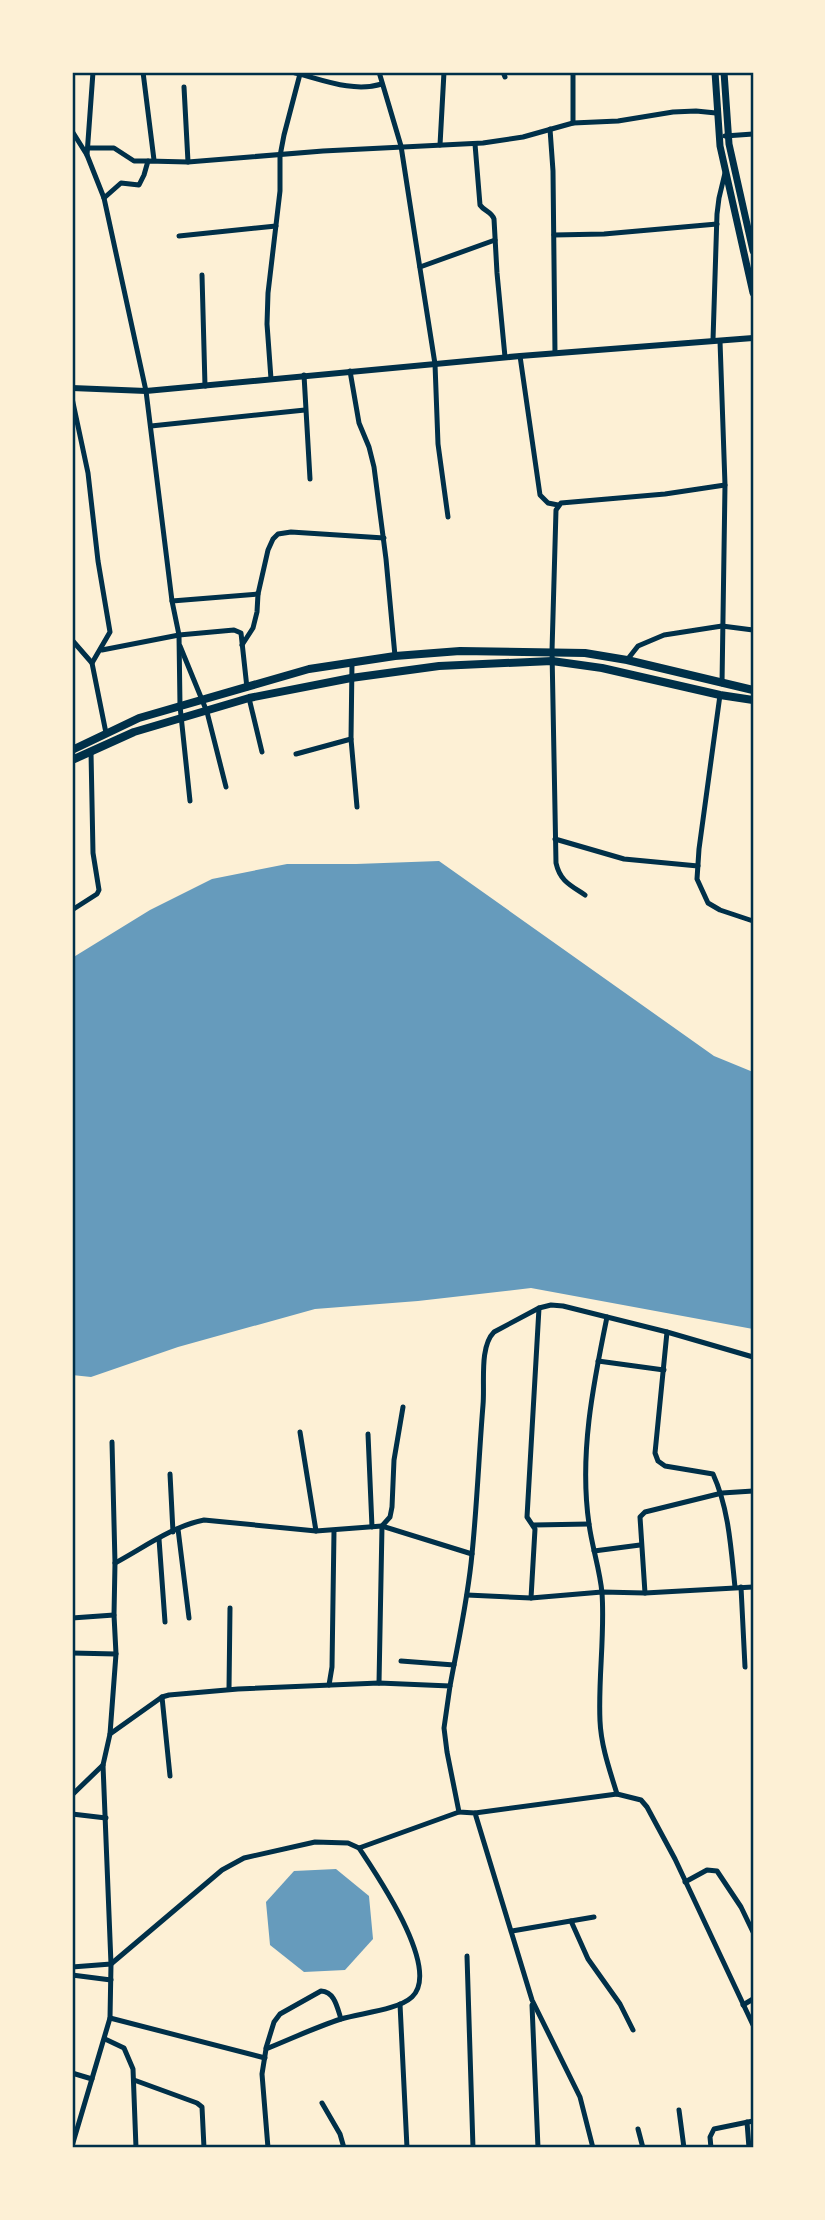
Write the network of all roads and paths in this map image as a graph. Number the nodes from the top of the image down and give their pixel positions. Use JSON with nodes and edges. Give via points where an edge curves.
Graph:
{"nodes":[{"id":1,"x":93,"y":72,"type":"edge"},
{"id":2,"x":143,"y":72,"type":"edge"},
{"id":3,"x":292,"y":72,"type":"edge"},
{"id":4,"x":379,"y":72,"type":"edge"},
{"id":5,"x":444,"y":72,"type":"edge"},
{"id":6,"x":573,"y":72,"type":"edge"},
{"id":7,"x":715,"y":72,"type":"edge"},
{"id":8,"x":724,"y":72,"type":"edge"},
{"id":9,"x":300,"y":74,"type":"junction"},
{"id":10,"x":382,"y":84,"type":"junction"},
{"id":11,"x":184,"y":88,"type":"dead end"},
{"id":12,"x":716,"y":113,"type":"junction"},
{"id":13,"x":573,"y":123,"type":"junction"},
{"id":14,"x":550,"y":129,"type":"junction"},
{"id":15,"x":72,"y":131,"type":"edge"},
{"id":16,"x":753,"y":134,"type":"edge"},
{"id":17,"x":727,"y":135,"type":"junction"},
{"id":18,"x":718,"y":136,"type":"junction"},
{"id":19,"x":475,"y":144,"type":"junction"},
{"id":20,"x":440,"y":145,"type":"junction"},
{"id":21,"x":401,"y":146,"type":"junction"},
{"id":22,"x":87,"y":152,"type":"junction"},
{"id":23,"x":280,"y":156,"type":"junction"},
{"id":24,"x":151,"y":161,"type":"junction"},
{"id":25,"x":188,"y":162,"type":"junction"},
{"id":26,"x":725,"y":173,"type":"junction"},
{"id":27,"x":104,"y":198,"type":"junction"},
{"id":28,"x":717,"y":224,"type":"junction"},
{"id":29,"x":276,"y":226,"type":"junction"},
{"id":30,"x":554,"y":235,"type":"junction"},
{"id":31,"x":179,"y":236,"type":"dead end"},
{"id":32,"x":495,"y":240,"type":"junction"},
{"id":33,"x":753,"y":251,"type":"edge"},
{"id":34,"x":420,"y":267,"type":"junction"},
{"id":35,"x":202,"y":275,"type":"dead end"},
{"id":36,"x":753,"y":293,"type":"edge"},
{"id":37,"x":753,"y":338,"type":"edge"},
{"id":38,"x":717,"y":341,"type":"junction"},
{"id":39,"x":555,"y":353,"type":"junction"},
{"id":40,"x":520,"y":356,"type":"junction"},
{"id":41,"x":506,"y":357,"type":"junction"},
{"id":42,"x":435,"y":364,"type":"junction"},
{"id":43,"x":350,"y":371,"type":"junction"},
{"id":44,"x":304,"y":375,"type":"junction"},
{"id":45,"x":271,"y":379,"type":"junction"},
{"id":46,"x":205,"y":386,"type":"junction"},
{"id":47,"x":72,"y":388,"type":"edge"},
{"id":48,"x":146,"y":391,"type":"junction"},
{"id":49,"x":72,"y":398,"type":"edge"},
{"id":50,"x":305,"y":410,"type":"junction"},
{"id":51,"x":151,"y":426,"type":"junction"},
{"id":52,"x":310,"y":479,"type":"dead end"},
{"id":53,"x":725,"y":485,"type":"junction"},
{"id":54,"x":558,"y":505,"type":"junction"},
{"id":55,"x":449,"y":517,"type":"dead end"},
{"id":56,"x":384,"y":538,"type":"junction"},
{"id":57,"x":258,"y":594,"type":"junction"},
{"id":58,"x":172,"y":601,"type":"junction"},
{"id":59,"x":722,"y":626,"type":"junction"},
{"id":60,"x":753,"y":630,"type":"edge"},
{"id":61,"x":179,"y":635,"type":"junction"},
{"id":62,"x":72,"y":640,"type":"edge"},
{"id":63,"x":179,"y":643,"type":"junction"},
{"id":64,"x":242,"y":645,"type":"junction"},
{"id":65,"x":102,"y":650,"type":"junction"},
{"id":66,"x":552,"y":651,"type":"junction"},
{"id":67,"x":395,"y":656,"type":"junction"},
{"id":68,"x":627,"y":660,"type":"junction"},
{"id":69,"x":552,"y":661,"type":"junction"},
{"id":70,"x":92,"y":663,"type":"junction"},
{"id":71,"x":352,"y":663,"type":"junction"},
{"id":72,"x":351,"y":678,"type":"junction"},
{"id":73,"x":722,"y":684,"type":"junction"},
{"id":74,"x":247,"y":688,"type":"junction"},
{"id":75,"x":753,"y":690,"type":"edge"},
{"id":76,"x":720,"y":695,"type":"junction"},
{"id":77,"x":249,"y":698,"type":"junction"},
{"id":78,"x":202,"y":700,"type":"junction"},
{"id":79,"x":753,"y":700,"type":"edge"},
{"id":80,"x":180,"y":706,"type":"junction"},
{"id":81,"x":207,"y":712,"type":"junction"},
{"id":82,"x":181,"y":719,"type":"junction"},
{"id":83,"x":106,"y":733,"type":"junction"},
{"id":84,"x":351,"y":739,"type":"junction"},
{"id":85,"x":72,"y":750,"type":"edge"},
{"id":86,"x":91,"y":752,"type":"junction"},
{"id":87,"x":262,"y":752,"type":"dead end"},
{"id":88,"x":296,"y":754,"type":"dead end"},
{"id":89,"x":72,"y":760,"type":"edge"},
{"id":90,"x":226,"y":788,"type":"dead end"},
{"id":91,"x":190,"y":801,"type":"dead end"},
{"id":92,"x":357,"y":807,"type":"dead end"},
{"id":93,"x":555,"y":839,"type":"junction"},
{"id":94,"x":698,"y":866,"type":"junction"},
{"id":95,"x":585,"y":895,"type":"dead end"},
{"id":96,"x":72,"y":910,"type":"edge"},
{"id":97,"x":753,"y":921,"type":"edge"},
{"id":98,"x":540,"y":1308,"type":"junction"},
{"id":99,"x":607,"y":1317,"type":"junction"},
{"id":100,"x":667,"y":1332,"type":"junction"},
{"id":101,"x":753,"y":1357,"type":"edge"},
{"id":102,"x":598,"y":1361,"type":"junction"},
{"id":103,"x":663,"y":1370,"type":"junction"},
{"id":104,"x":403,"y":1407,"type":"dead end"},
{"id":105,"x":300,"y":1432,"type":"dead end"},
{"id":106,"x":368,"y":1434,"type":"dead end"},
{"id":107,"x":113,"y":1443,"type":"dead end"},
{"id":108,"x":170,"y":1474,"type":"dead end"},
{"id":109,"x":753,"y":1491,"type":"edge"},
{"id":110,"x":722,"y":1493,"type":"junction"},
{"id":111,"x":589,"y":1524,"type":"junction"},
{"id":112,"x":534,"y":1525,"type":"junction"},
{"id":113,"x":382,"y":1526,"type":"junction"},
{"id":114,"x":372,"y":1527,"type":"junction"},
{"id":115,"x":176,"y":1530,"type":"junction"},
{"id":116,"x":316,"y":1531,"type":"junction"},
{"id":117,"x":334,"y":1531,"type":"junction"},
{"id":118,"x":159,"y":1539,"type":"junction"},
{"id":119,"x":640,"y":1545,"type":"junction"},
{"id":120,"x":594,"y":1551,"type":"junction"},
{"id":121,"x":472,"y":1554,"type":"junction"},
{"id":122,"x":115,"y":1563,"type":"junction"},
{"id":123,"x":738,"y":1587,"type":"junction"},
{"id":124,"x":753,"y":1587,"type":"edge"},
{"id":125,"x":602,"y":1592,"type":"junction"},
{"id":126,"x":645,"y":1592,"type":"junction"},
{"id":127,"x":467,"y":1595,"type":"junction"},
{"id":128,"x":531,"y":1598,"type":"junction"},
{"id":129,"x":230,"y":1608,"type":"dead end"},
{"id":130,"x":114,"y":1615,"type":"junction"},
{"id":131,"x":72,"y":1618,"type":"edge"},
{"id":132,"x":189,"y":1618,"type":"dead end"},
{"id":133,"x":165,"y":1622,"type":"dead end"},
{"id":134,"x":72,"y":1653,"type":"edge"},
{"id":135,"x":116,"y":1654,"type":"junction"},
{"id":136,"x":401,"y":1661,"type":"dead end"},
{"id":137,"x":454,"y":1665,"type":"junction"},
{"id":138,"x":745,"y":1667,"type":"dead end"},
{"id":139,"x":379,"y":1683,"type":"junction"},
{"id":140,"x":329,"y":1685,"type":"junction"},
{"id":141,"x":450,"y":1686,"type":"junction"},
{"id":142,"x":229,"y":1689,"type":"junction"},
{"id":143,"x":162,"y":1698,"type":"junction"},
{"id":144,"x":110,"y":1734,"type":"junction"},
{"id":145,"x":103,"y":1765,"type":"junction"},
{"id":146,"x":170,"y":1776,"type":"dead end"},
{"id":147,"x":617,"y":1794,"type":"junction"},
{"id":148,"x":72,"y":1795,"type":"edge"},
{"id":149,"x":459,"y":1812,"type":"junction"},
{"id":150,"x":475,"y":1813,"type":"junction"},
{"id":151,"x":72,"y":1814,"type":"edge"},
{"id":152,"x":106,"y":1818,"type":"junction"},
{"id":153,"x":359,"y":1848,"type":"junction"},
{"id":154,"x":685,"y":1882,"type":"junction"},
{"id":155,"x":594,"y":1917,"type":"dead end"},
{"id":156,"x":571,"y":1921,"type":"junction"},
{"id":157,"x":752,"y":1925,"type":"edge"},
{"id":158,"x":512,"y":1931,"type":"junction"},
{"id":159,"x":753,"y":1932,"type":"edge"},
{"id":160,"x":467,"y":1956,"type":"dead end"},
{"id":161,"x":111,"y":1964,"type":"junction"},
{"id":162,"x":72,"y":1967,"type":"edge"},
{"id":163,"x":72,"y":1975,"type":"edge"},
{"id":164,"x":111,"y":1980,"type":"junction"},
{"id":165,"x":753,"y":1999,"type":"edge"},
{"id":166,"x":532,"y":2000,"type":"junction"},
{"id":167,"x":400,"y":2004,"type":"junction"},
{"id":168,"x":743,"y":2004,"type":"junction"},
{"id":169,"x":110,"y":2018,"type":"junction"},
{"id":170,"x":341,"y":2019,"type":"junction"},
{"id":171,"x":753,"y":2025,"type":"edge"},
{"id":172,"x":633,"y":2030,"type":"dead end"},
{"id":173,"x":105,"y":2039,"type":"junction"},
{"id":174,"x":266,"y":2049,"type":"junction"},
{"id":175,"x":265,"y":2058,"type":"junction"},
{"id":176,"x":72,"y":2073,"type":"edge"},
{"id":177,"x":92,"y":2079,"type":"junction"},
{"id":178,"x":134,"y":2080,"type":"junction"},
{"id":179,"x":322,"y":2103,"type":"dead end"},
{"id":180,"x":679,"y":2110,"type":"dead end"},
{"id":181,"x":750,"y":2122,"type":"edge"},
{"id":182,"x":638,"y":2129,"type":"dead end"},
{"id":183,"x":72,"y":2146,"type":"edge"},
{"id":184,"x":136,"y":2148,"type":"edge"},
{"id":185,"x":204,"y":2148,"type":"edge"},
{"id":186,"x":268,"y":2148,"type":"edge"},
{"id":187,"x":344,"y":2148,"type":"edge"},
{"id":188,"x":407,"y":2148,"type":"edge"},
{"id":189,"x":473,"y":2148,"type":"edge"},
{"id":190,"x":538,"y":2148,"type":"edge"},
{"id":191,"x":593,"y":2148,"type":"edge"},
{"id":192,"x":643,"y":2148,"type":"edge"},
{"id":193,"x":684,"y":2148,"type":"edge"},
{"id":194,"x":711,"y":2148,"type":"edge"},
{"id":195,"x":749,"y":2148,"type":"edge"}],
"edges":[{"from":1,"to":22,"type":"street"},
{"from":2,"to":24,"type":"street"},
{"from":3,"to":9,"type":"street"},
{"from":4,"to":10,"type":"street"},
{"from":5,"to":20,"type":"street"},
{"from":6,"to":13,"type":"street"},
{"from":7,"to":12,"type":"main road"},
{"from":8,"to":17,"type":"main road"},
{"from":9,"to":10,"type":"street","via":[[351,86]]},
{"from":9,"to":23,"type":"street"},
{"from":10,"to":21,"type":"street"},
{"from":11,"to":25,"type":"street"},
{"from":12,"to":13,"type":"street","via":[[673,112]]},
{"from":12,"to":18,"type":"main road"},
{"from":13,"to":14,"type":"street"},
{"from":14,"to":19,"type":"street"},
{"from":14,"to":30,"type":"street"},
{"from":15,"to":22,"type":"street"},
{"from":16,"to":17,"type":"street"},
{"from":17,"to":18,"type":"street"},
{"from":17,"to":33,"type":"main road"},
{"from":18,"to":26,"type":"main road"},
{"from":19,"to":20,"type":"street"},
{"from":19,"to":32,"type":"street","via":[[480,205],[493,215]]},
{"from":20,"to":21,"type":"street"},
{"from":21,"to":23,"type":"street"},
{"from":21,"to":34,"type":"street"},
{"from":22,"to":24,"type":"street","via":[[114,148],[134,161]]},
{"from":22,"to":27,"type":"street"},
{"from":23,"to":25,"type":"street"},
{"from":23,"to":29,"type":"street"},
{"from":24,"to":25,"type":"street"},
{"from":24,"to":27,"type":"street","via":[[139,185],[121,183]]},
{"from":26,"to":28,"type":"street"},
{"from":26,"to":36,"type":"main road"},
{"from":27,"to":48,"type":"street"},
{"from":28,"to":30,"type":"street"},
{"from":28,"to":38,"type":"street"},
{"from":29,"to":31,"type":"street"},
{"from":29,"to":45,"type":"street","via":[[268,293]]},
{"from":30,"to":39,"type":"street"},
{"from":32,"to":34,"type":"street"},
{"from":32,"to":41,"type":"street"},
{"from":34,"to":42,"type":"street"},
{"from":35,"to":46,"type":"street"},
{"from":37,"to":38,"type":"street"},
{"from":38,"to":39,"type":"street"},
{"from":38,"to":53,"type":"street"},
{"from":39,"to":40,"type":"street"},
{"from":40,"to":41,"type":"street"},
{"from":40,"to":54,"type":"street","via":[[538,487],[543,499]]},
{"from":41,"to":42,"type":"street"},
{"from":42,"to":43,"type":"street"},
{"from":42,"to":55,"type":"street","via":[[438,444]]},
{"from":43,"to":44,"type":"street"},
{"from":43,"to":56,"type":"street","via":[[359,423],[374,467]]},
{"from":44,"to":45,"type":"street"},
{"from":44,"to":50,"type":"street"},
{"from":45,"to":46,"type":"street"},
{"from":46,"to":48,"type":"street"},
{"from":47,"to":48,"type":"street"},
{"from":48,"to":51,"type":"street"},
{"from":49,"to":65,"type":"street","via":[[88,472],[110,632]]},
{"from":50,"to":51,"type":"street"},
{"from":50,"to":52,"type":"street"},
{"from":51,"to":58,"type":"street"},
{"from":53,"to":54,"type":"street"},
{"from":53,"to":59,"type":"street"},
{"from":54,"to":66,"type":"street"},
{"from":56,"to":57,"type":"street","via":[[278,534],[268,550]]},
{"from":56,"to":67,"type":"street"},
{"from":57,"to":58,"type":"street"},
{"from":57,"to":64,"type":"street","via":[[253,628]]},
{"from":58,"to":61,"type":"street"},
{"from":59,"to":60,"type":"street"},
{"from":59,"to":68,"type":"street","via":[[656,637],[638,646]]},
{"from":59,"to":73,"type":"street"},
{"from":61,"to":63,"type":"street"},
{"from":61,"to":64,"type":"street","via":[[234,630],[240,633]]},
{"from":61,"to":65,"type":"street"},
{"from":62,"to":70,"type":"street"},
{"from":63,"to":78,"type":"street"},
{"from":63,"to":80,"type":"street"},
{"from":64,"to":74,"type":"street"},
{"from":65,"to":70,"type":"street"},
{"from":66,"to":67,"type":"main road"},
{"from":66,"to":68,"type":"main road"},
{"from":66,"to":69,"type":"street"},
{"from":67,"to":71,"type":"main road"},
{"from":68,"to":73,"type":"main road"},
{"from":69,"to":72,"type":"main road","via":[[439,666]]},
{"from":69,"to":76,"type":"main road"},
{"from":69,"to":93,"type":"street"},
{"from":70,"to":83,"type":"street"},
{"from":71,"to":72,"type":"street"},
{"from":71,"to":74,"type":"main road","via":[[309,669]]},
{"from":72,"to":77,"type":"main road"},
{"from":72,"to":84,"type":"street"},
{"from":73,"to":75,"type":"main road"},
{"from":74,"to":78,"type":"main road"},
{"from":76,"to":79,"type":"main road"},
{"from":76,"to":94,"type":"street"},
{"from":77,"to":81,"type":"main road"},
{"from":77,"to":87,"type":"street"},
{"from":78,"to":80,"type":"main road"},
{"from":78,"to":81,"type":"street"},
{"from":80,"to":82,"type":"street"},
{"from":80,"to":83,"type":"main road"},
{"from":81,"to":82,"type":"main road"},
{"from":81,"to":90,"type":"street"},
{"from":82,"to":86,"type":"main road","via":[[134,732]]},
{"from":82,"to":91,"type":"street"},
{"from":83,"to":85,"type":"main road"},
{"from":84,"to":88,"type":"street"},
{"from":84,"to":92,"type":"street"},
{"from":86,"to":89,"type":"main road"},
{"from":86,"to":96,"type":"street","via":[[93,853],[99,890]]},
{"from":93,"to":94,"type":"street","via":[[638,862]]},
{"from":93,"to":95,"type":"street","via":[[558,874]]},
{"from":94,"to":97,"type":"street","via":[[697,879],[708,902]]},
{"from":98,"to":99,"type":"street","via":[[563,1306]]},
{"from":98,"to":112,"type":"street","via":[[527,1517]]},
{"from":98,"to":121,"type":"street","via":[[494,1332],[485,1347]]},
{"from":99,"to":100,"type":"street"},
{"from":99,"to":102,"type":"street"},
{"from":100,"to":101,"type":"street"},
{"from":100,"to":103,"type":"street"},
{"from":102,"to":103,"type":"street"},
{"from":102,"to":111,"type":"street","via":[[587,1438]]},
{"from":103,"to":110,"type":"street","via":[[658,1461],[713,1474]]},
{"from":104,"to":113,"type":"street","via":[[392,1507]]},
{"from":105,"to":116,"type":"street"},
{"from":106,"to":114,"type":"street"},
{"from":107,"to":122,"type":"street"},
{"from":108,"to":115,"type":"street"},
{"from":109,"to":110,"type":"street"},
{"from":110,"to":119,"type":"street","via":[[645,1512],[640,1517]]},
{"from":110,"to":123,"type":"street"},
{"from":111,"to":112,"type":"street"},
{"from":111,"to":120,"type":"street"},
{"from":112,"to":128,"type":"street"},
{"from":113,"to":114,"type":"street"},
{"from":113,"to":121,"type":"street"},
{"from":113,"to":139,"type":"street"},
{"from":114,"to":117,"type":"street"},
{"from":115,"to":116,"type":"street","via":[[204,1520]]},
{"from":115,"to":118,"type":"street"},
{"from":115,"to":132,"type":"street"},
{"from":116,"to":117,"type":"street"},
{"from":117,"to":140,"type":"street"},
{"from":118,"to":122,"type":"street"},
{"from":118,"to":133,"type":"street"},
{"from":119,"to":120,"type":"street"},
{"from":119,"to":126,"type":"street"},
{"from":120,"to":125,"type":"street"},
{"from":121,"to":127,"type":"street"},
{"from":122,"to":130,"type":"street"},
{"from":123,"to":124,"type":"street"},
{"from":123,"to":126,"type":"street"},
{"from":123,"to":138,"type":"street"},
{"from":125,"to":126,"type":"street"},
{"from":125,"to":128,"type":"street"},
{"from":125,"to":147,"type":"street","via":[[600,1722]]},
{"from":127,"to":128,"type":"street"},
{"from":127,"to":137,"type":"street"},
{"from":129,"to":142,"type":"street"},
{"from":130,"to":131,"type":"street"},
{"from":130,"to":135,"type":"street"},
{"from":134,"to":135,"type":"street"},
{"from":135,"to":144,"type":"street"},
{"from":136,"to":137,"type":"street"},
{"from":137,"to":141,"type":"street"},
{"from":139,"to":140,"type":"street"},
{"from":139,"to":141,"type":"street"},
{"from":140,"to":142,"type":"street"},
{"from":141,"to":149,"type":"street","via":[[444,1728]]},
{"from":142,"to":143,"type":"street"},
{"from":143,"to":144,"type":"street"},
{"from":143,"to":146,"type":"street"},
{"from":144,"to":145,"type":"street"},
{"from":145,"to":148,"type":"street"},
{"from":145,"to":152,"type":"street"},
{"from":147,"to":150,"type":"street"},
{"from":147,"to":154,"type":"street","via":[[634,1797],[647,1807]]},
{"from":149,"to":150,"type":"street"},
{"from":149,"to":153,"type":"street"},
{"from":150,"to":158,"type":"street"},
{"from":151,"to":152,"type":"street"},
{"from":152,"to":161,"type":"street"},
{"from":153,"to":161,"type":"street","via":[[315,1842],[244,1858],[222,1870]]},
{"from":153,"to":167,"type":"street","via":[[416,1950],[419,1986]]},
{"from":154,"to":157,"type":"street","via":[[707,1870],[717,1871]]},
{"from":154,"to":168,"type":"street"},
{"from":155,"to":156,"type":"street"},
{"from":156,"to":158,"type":"street"},
{"from":156,"to":172,"type":"street","via":[[588,1959]]},
{"from":157,"to":159,"type":"street"},
{"from":158,"to":166,"type":"street"},
{"from":160,"to":189,"type":"street"},
{"from":161,"to":162,"type":"street"},
{"from":161,"to":164,"type":"street"},
{"from":163,"to":164,"type":"street"},
{"from":164,"to":169,"type":"street"},
{"from":165,"to":168,"type":"street"},
{"from":166,"to":190,"type":"street"},
{"from":166,"to":191,"type":"street","via":[[580,2097]]},
{"from":167,"to":170,"type":"street"},
{"from":167,"to":188,"type":"street"},
{"from":168,"to":171,"type":"street"},
{"from":169,"to":173,"type":"street"},
{"from":169,"to":175,"type":"street"},
{"from":170,"to":174,"type":"street"},
{"from":170,"to":174,"type":"street","via":[[333,1996],[321,1991],[280,2014]]},
{"from":173,"to":177,"type":"street"},
{"from":173,"to":178,"type":"street","via":[[124,2048]]},
{"from":174,"to":175,"type":"street"},
{"from":175,"to":186,"type":"street","via":[[262,2074]]},
{"from":176,"to":177,"type":"street"},
{"from":177,"to":183,"type":"street"},
{"from":178,"to":184,"type":"street"},
{"from":178,"to":185,"type":"street","via":[[202,2107]]},
{"from":179,"to":187,"type":"street"},
{"from":180,"to":193,"type":"street"},
{"from":181,"to":194,"type":"street","via":[[714,2129]]},
{"from":181,"to":195,"type":"street"},
{"from":182,"to":192,"type":"street"}]}
